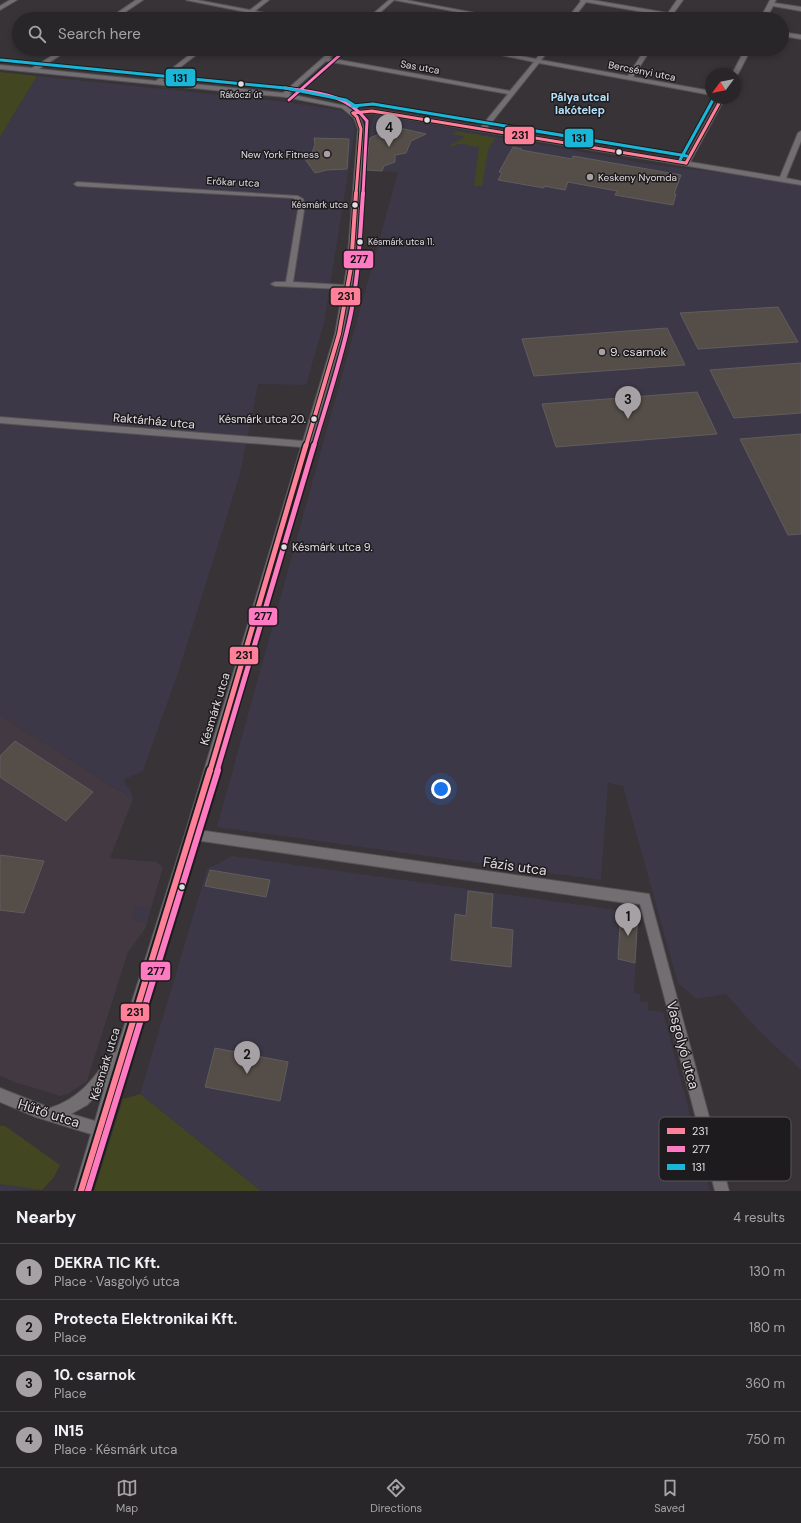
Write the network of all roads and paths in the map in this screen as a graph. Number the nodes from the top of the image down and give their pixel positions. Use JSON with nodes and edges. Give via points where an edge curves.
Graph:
{"nodes":[{"id":1,"x":14,"y":0,"type":"edge"},
{"id":2,"x":140,"y":0,"type":"edge"},
{"id":3,"x":189,"y":0,"type":"edge"},
{"id":4,"x":266,"y":0,"type":"edge"},
{"id":5,"x":392,"y":0,"type":"edge"},
{"id":6,"x":397,"y":0,"type":"edge"},
{"id":7,"x":588,"y":0,"type":"edge"},
{"id":8,"x":680,"y":0,"type":"edge"},
{"id":9,"x":772,"y":2,"type":"edge"},
{"id":10,"x":0,"y":8,"type":"edge"},
{"id":11,"x":801,"y":9,"type":"edge"},
{"id":12,"x":122,"y":12,"type":"edge"},
{"id":13,"x":251,"y":12,"type":"joint"},
{"id":14,"x":378,"y":12,"type":"edge"},
{"id":15,"x":465,"y":12,"type":"edge"},
{"id":16,"x":577,"y":12,"type":"edge"},
{"id":17,"x":645,"y":12,"type":"edge"},
{"id":18,"x":672,"y":12,"type":"edge"},
{"id":19,"x":767,"y":12,"type":"edge"},
{"id":20,"x":789,"y":35,"type":"edge"},
{"id":21,"x":801,"y":37,"type":"edge"},
{"id":22,"x":56,"y":56,"type":"edge"},
{"id":23,"x":191,"y":56,"type":"edge"},
{"id":24,"x":328,"y":56,"type":"edge"},
{"id":25,"x":512,"y":56,"type":"edge"},
{"id":26,"x":542,"y":56,"type":"edge"},
{"id":27,"x":643,"y":56,"type":"edge"},
{"id":28,"x":744,"y":56,"type":"edge"},
{"id":29,"x":324,"y":59,"type":"junction"},
{"id":30,"x":538,"y":61,"type":"junction"},
{"id":31,"x":0,"y":67,"type":"edge"},
{"id":32,"x":738,"y":68,"type":"edge"},
{"id":33,"x":34,"y":70,"type":"junction"},
{"id":34,"x":629,"y":78,"type":"junction"},
{"id":35,"x":156,"y":82,"type":"junction"},
{"id":36,"x":705,"y":92,"type":"edge"},
{"id":37,"x":512,"y":93,"type":"junction"},
{"id":38,"x":284,"y":95,"type":"junction"},
{"id":39,"x":719,"y":104,"type":"edge"},
{"id":40,"x":353,"y":113,"type":"junction"},
{"id":41,"x":483,"y":129,"type":"junction"},
{"id":42,"x":801,"y":133,"type":"edge"},
{"id":43,"x":686,"y":163,"type":"junction"},
{"id":44,"x":782,"y":180,"type":"junction"},
{"id":45,"x":801,"y":183,"type":"edge"},
{"id":46,"x":77,"y":184,"type":"dead end"},
{"id":47,"x":275,"y":284,"type":"dead end"},
{"id":48,"x":289,"y":284,"type":"junction"},
{"id":49,"x":348,"y":287,"type":"junction"},
{"id":50,"x":0,"y":420,"type":"edge"},
{"id":51,"x":306,"y":444,"type":"junction"},
{"id":52,"x":191,"y":834,"type":"junction"},
{"id":53,"x":645,"y":898,"type":"joint"},
{"id":54,"x":122,"y":1052,"type":"junction"},
{"id":55,"x":0,"y":1095,"type":"edge"},
{"id":56,"x":50,"y":1116,"type":"junction"},
{"id":57,"x":703,"y":1117,"type":"edge"},
{"id":58,"x":99,"y":1129,"type":"junction"},
{"id":59,"x":719,"y":1181,"type":"edge"},
{"id":60,"x":81,"y":1191,"type":"edge"},
{"id":61,"x":722,"y":1191,"type":"edge"}],
"edges":[{"from":1,"to":10,"type":"street"},
{"from":2,"to":12,"type":"street"},
{"from":3,"to":13,"type":"street"},
{"from":4,"to":13,"type":"street"},
{"from":5,"to":14,"type":"street"},
{"from":6,"to":15,"type":"street"},
{"from":7,"to":16,"type":"street"},
{"from":7,"to":17,"type":"street"},
{"from":8,"to":18,"type":"street"},
{"from":9,"to":11,"type":"street"},
{"from":9,"to":19,"type":"street"},
{"from":20,"to":21,"type":"street"},
{"from":22,"to":33,"type":"street"},
{"from":23,"to":35,"type":"street"},
{"from":24,"to":29,"type":"street"},
{"from":25,"to":30,"type":"street","name":"Bercsényi utca"},
{"from":26,"to":30,"type":"street"},
{"from":27,"to":34,"type":"street"},
{"from":28,"to":32,"type":"street"},
{"from":29,"to":37,"type":"street","name":"Sas utca"},
{"from":29,"to":38,"type":"street"},
{"from":30,"to":34,"type":"street","name":"Bercsényi utca"},
{"from":30,"to":37,"type":"street"},
{"from":31,"to":33,"type":"street"},
{"from":33,"to":35,"type":"street"},
{"from":34,"to":36,"type":"street","name":"Bercsényi utca"},
{"from":35,"to":38,"type":"street"},
{"from":37,"to":41,"type":"street"},
{"from":38,"to":40,"type":"street","via":[[344,107]]},
{"from":39,"to":43,"type":"street"},
{"from":40,"to":41,"type":"street","via":[[372,110]]},
{"from":40,"to":49,"type":"street","name":"Késmárk utca","via":[[361,129]]},
{"from":41,"to":43,"type":"street"},
{"from":42,"to":44,"type":"street"},
{"from":43,"to":44,"type":"street"},
{"from":44,"to":45,"type":"street"},
{"from":46,"to":48,"type":"street","name":"Erőkar utca","via":[[297,198],[302,204]]},
{"from":47,"to":48,"type":"street"},
{"from":48,"to":49,"type":"street"},
{"from":49,"to":51,"type":"street","name":"Késmárk utca","via":[[338,334]]},
{"from":50,"to":51,"type":"street","name":"Raktárház utca"},
{"from":51,"to":52,"type":"street","name":"Késmárk utca"},
{"from":52,"to":53,"type":"street","name":"Fázis utca"},
{"from":52,"to":54,"type":"street","name":"Késmárk utca"},
{"from":53,"to":57,"type":"street","name":"Vasgolyó utca"},
{"from":54,"to":56,"type":"street","via":[[94,1090],[72,1107]]},
{"from":54,"to":58,"type":"street","name":"Késmárk utca"},
{"from":55,"to":56,"type":"street","name":"Hűtő utca"},
{"from":56,"to":58,"type":"street","name":"Hűtő utca"},
{"from":58,"to":60,"type":"street","name":"Késmárk utca"},
{"from":59,"to":61,"type":"street","name":"Vasgolyó utca"}]}
